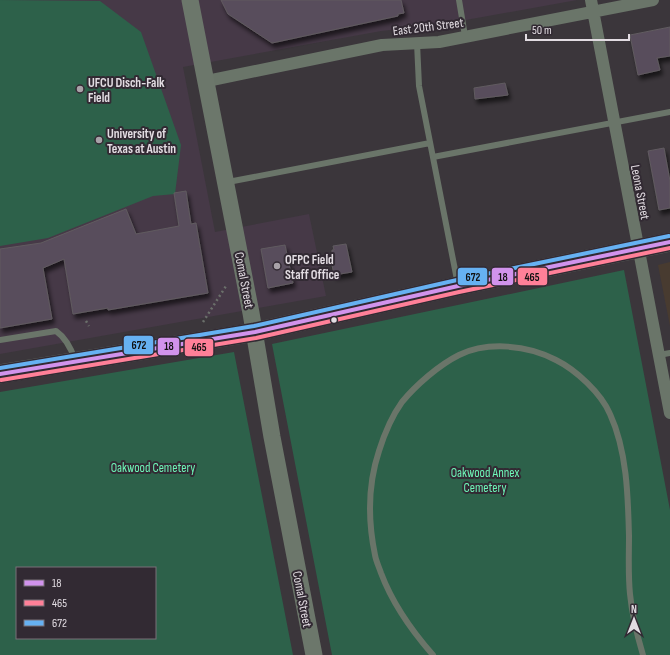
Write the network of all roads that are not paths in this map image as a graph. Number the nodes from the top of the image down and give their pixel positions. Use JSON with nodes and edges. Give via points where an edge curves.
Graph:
{"nodes":[{"id":1,"x":190,"y":0,"type":"edge"},
{"id":2,"x":460,"y":0,"type":"edge"},
{"id":3,"x":653,"y":0,"type":"edge"},
{"id":4,"x":592,"y":6,"type":"edge"},
{"id":5,"x":466,"y":36,"type":"junction"},
{"id":6,"x":417,"y":43,"type":"junction"},
{"id":7,"x":207,"y":81,"type":"junction"},
{"id":8,"x":670,"y":112,"type":"edge"},
{"id":9,"x":614,"y":123,"type":"junction"},
{"id":10,"x":430,"y":143,"type":"junction"},
{"id":11,"x":433,"y":157,"type":"junction"},
{"id":12,"x":226,"y":183,"type":"junction"},
{"id":13,"x":670,"y":242,"type":"edge"},
{"id":14,"x":638,"y":249,"type":"junction"},
{"id":15,"x":458,"y":286,"type":"junction"},
{"id":16,"x":254,"y":332,"type":"junction"},
{"id":17,"x":0,"y":340,"type":"edge"},
{"id":18,"x":664,"y":354,"type":"edge"},
{"id":19,"x":75,"y":362,"type":"junction"},
{"id":20,"x":0,"y":374,"type":"edge"},
{"id":21,"x":670,"y":413,"type":"edge"},
{"id":22,"x":314,"y":655,"type":"edge"},
{"id":23,"x":432,"y":655,"type":"edge"},
{"id":24,"x":643,"y":655,"type":"edge"}],
"edges":[{"from":1,"to":7,"type":"street","name":"Comal Street"},
{"from":2,"to":5,"type":"lane"},
{"from":3,"to":4,"type":"street","name":"East 20th Street"},
{"from":4,"to":5,"type":"street","name":"East 20th Street"},
{"from":4,"to":9,"type":"street","name":"Leona Street"},
{"from":5,"to":6,"type":"street","name":"East 20th Street","via":[[439,42]]},
{"from":6,"to":7,"type":"street","name":"East 20th Street","via":[[382,46]]},
{"from":6,"to":10,"type":"lane","via":[[419,86]]},
{"from":7,"to":12,"type":"street","name":"Comal Street"},
{"from":8,"to":9,"type":"lane"},
{"from":9,"to":11,"type":"lane"},
{"from":9,"to":14,"type":"street","name":"Leona Street"},
{"from":10,"to":11,"type":"lane"},
{"from":10,"to":12,"type":"lane"},
{"from":11,"to":15,"type":"lane"},
{"from":12,"to":16,"type":"street","name":"Comal Street"},
{"from":13,"to":14,"type":"main road"},
{"from":14,"to":15,"type":"main road"},
{"from":14,"to":18,"type":"street","name":"Leona Street"},
{"from":15,"to":16,"type":"main road"},
{"from":16,"to":19,"type":"main road"},
{"from":16,"to":22,"type":"street","name":"Comal Street"},
{"from":17,"to":19,"type":"lane","via":[[56,331],[72,349]]},
{"from":18,"to":21,"type":"street","name":"Leona Street"},
{"from":19,"to":20,"type":"main road"},
{"from":23,"to":24,"type":"lane","via":[[402,616],[391,597],[375,557],[370,503],[372,479],[390,424],[402,403],[429,375],[459,355],[483,347],[532,350],[569,366],[599,396],[610,412],[618,432],[625,476],[630,594]]}]}
